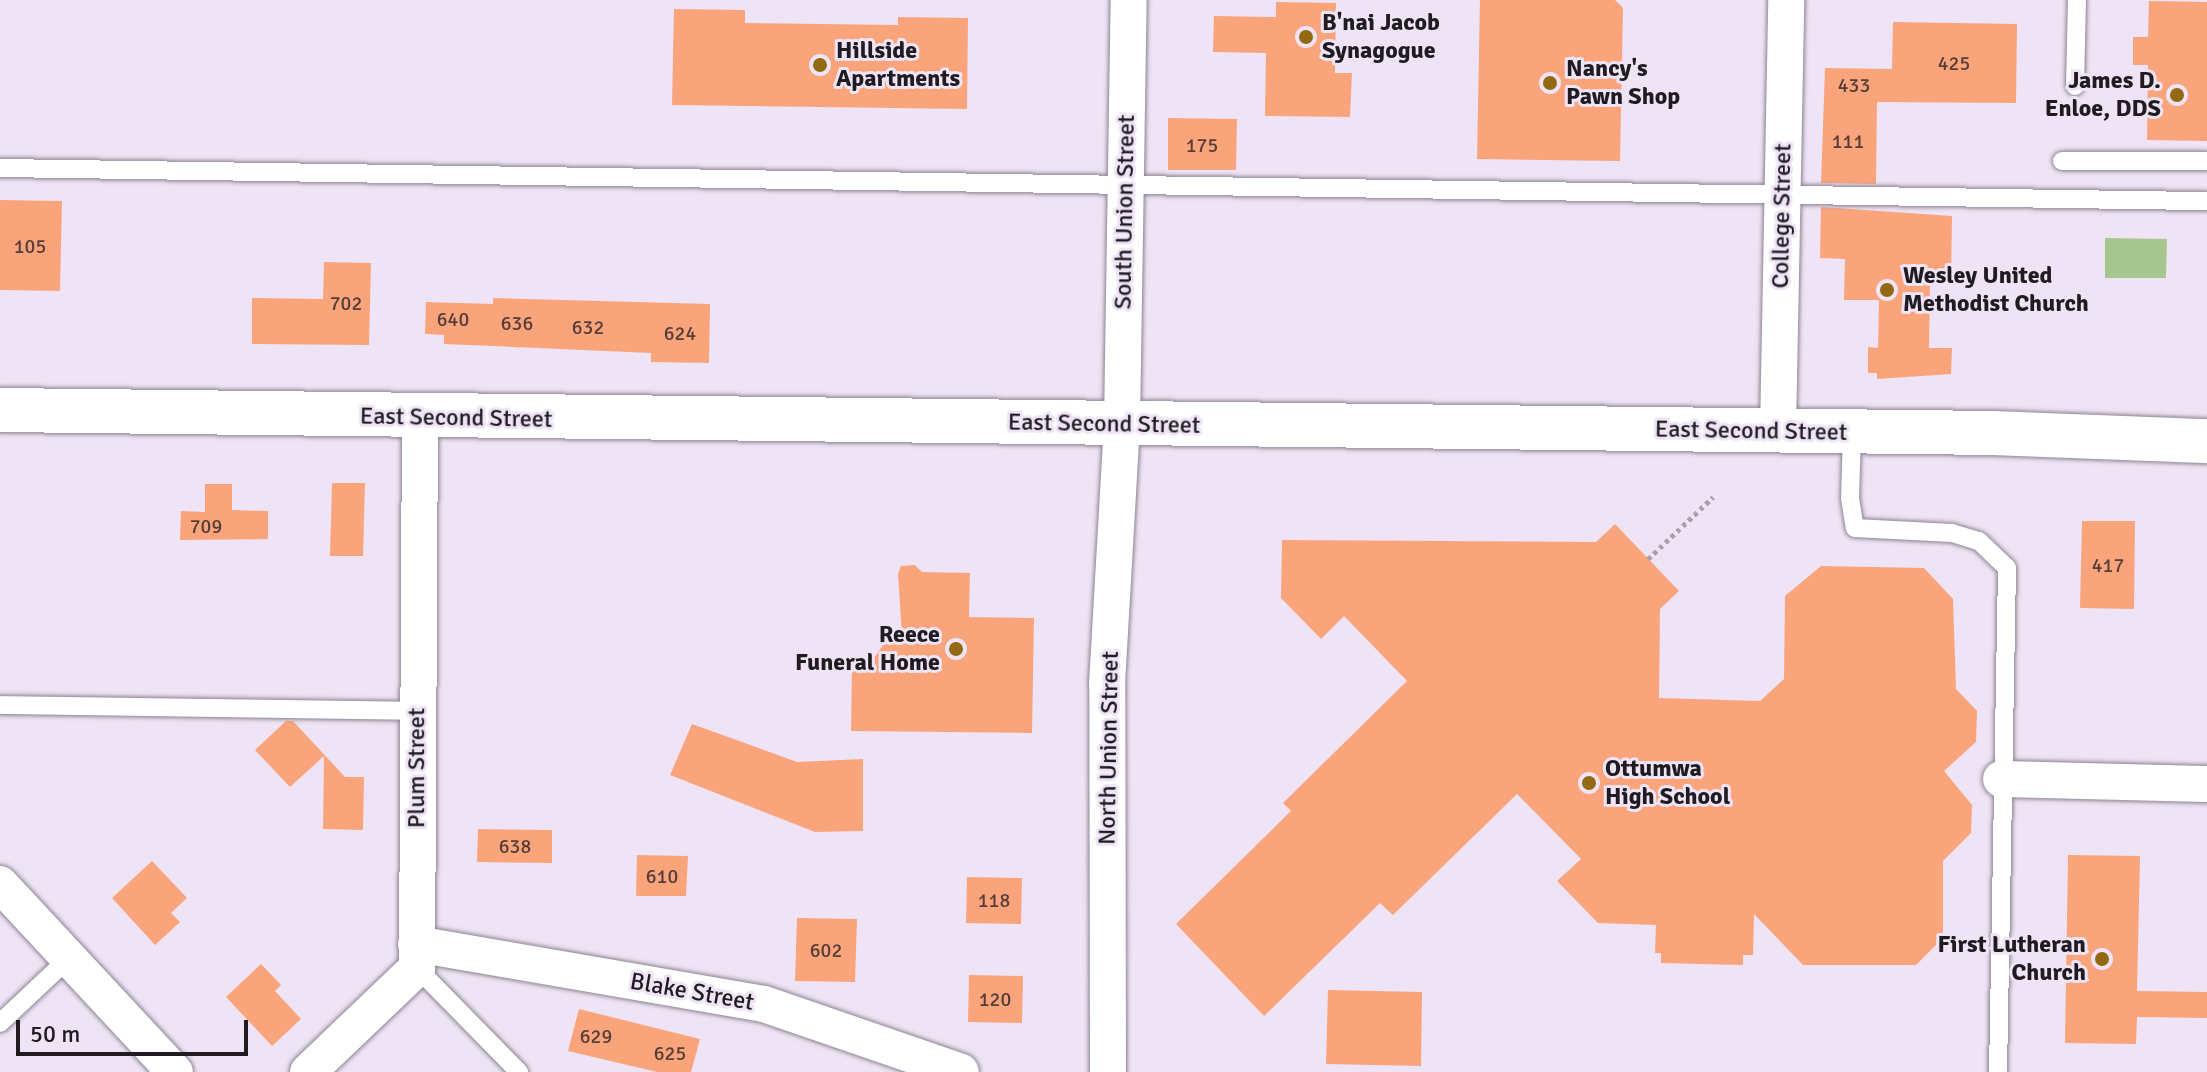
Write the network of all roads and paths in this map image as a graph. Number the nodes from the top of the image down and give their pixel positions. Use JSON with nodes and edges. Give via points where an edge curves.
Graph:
{"nodes":[{"id":1,"x":1129,"y":0,"type":"edge"},
{"id":2,"x":1786,"y":0,"type":"edge"},
{"id":3,"x":2077,"y":0,"type":"edge"},
{"id":4,"x":2075,"y":86,"type":"dead end"},
{"id":5,"x":2062,"y":161,"type":"dead end"},
{"id":6,"x":2207,"y":161,"type":"edge"},
{"id":7,"x":0,"y":168,"type":"edge"},
{"id":8,"x":1126,"y":185,"type":"junction"},
{"id":9,"x":1782,"y":195,"type":"junction"},
{"id":10,"x":2207,"y":201,"type":"edge"},
{"id":11,"x":0,"y":410,"type":"edge"},
{"id":12,"x":420,"y":417,"type":"junction"},
{"id":13,"x":1122,"y":424,"type":"junction"},
{"id":14,"x":1778,"y":431,"type":"junction"},
{"id":15,"x":1852,"y":432,"type":"junction"},
{"id":16,"x":2207,"y":441,"type":"edge"},
{"id":17,"x":1713,"y":497,"type":"dead end"},
{"id":18,"x":1648,"y":559,"type":"dead end"},
{"id":19,"x":0,"y":705,"type":"edge"},
{"id":20,"x":418,"y":711,"type":"junction"},
{"id":21,"x":2001,"y":779,"type":"junction"},
{"id":22,"x":2207,"y":784,"type":"edge"},
{"id":23,"x":0,"y":884,"type":"edge"},
{"id":24,"x":416,"y":956,"type":"junction"},
{"id":25,"x":69,"y":958,"type":"junction"},
{"id":26,"x":0,"y":1023,"type":"edge"},
{"id":27,"x":175,"y":1072,"type":"edge"},
{"id":28,"x":308,"y":1072,"type":"edge"},
{"id":29,"x":519,"y":1072,"type":"edge"},
{"id":30,"x":961,"y":1072,"type":"edge"},
{"id":31,"x":1108,"y":1072,"type":"edge"},
{"id":32,"x":1998,"y":1072,"type":"edge"}],
"edges":[{"from":1,"to":8,"type":"street","name":"South Union Street"},
{"from":2,"to":9,"type":"street","name":"College Street"},
{"from":3,"to":4,"type":"lane"},
{"from":5,"to":6,"type":"lane"},
{"from":7,"to":8,"type":"lane"},
{"from":8,"to":9,"type":"lane"},
{"from":8,"to":13,"type":"street","name":"South Union Street"},
{"from":9,"to":10,"type":"lane"},
{"from":9,"to":14,"type":"street","name":"College Street"},
{"from":11,"to":12,"type":"street","name":"East Second Street"},
{"from":12,"to":13,"type":"street","name":"East Second Street"},
{"from":12,"to":20,"type":"street","name":"Plum Street"},
{"from":13,"to":14,"type":"street","name":"East Second Street"},
{"from":13,"to":31,"type":"street","name":"North Union Street","via":[[1107,684]]},
{"from":14,"to":15,"type":"street","name":"East Second Street"},
{"from":15,"to":16,"type":"street","name":"East Second Street"},
{"from":15,"to":21,"type":"lane","via":[[1850,498],[1855,528],[1952,533],[1979,541],[2007,568]]},
{"from":17,"to":18,"type":"path"},
{"from":19,"to":20,"type":"lane"},
{"from":20,"to":24,"type":"street","name":"Plum Street"},
{"from":21,"to":22,"type":"street"},
{"from":21,"to":32,"type":"lane"},
{"from":23,"to":25,"type":"street"},
{"from":24,"to":28,"type":"street"},
{"from":24,"to":29,"type":"lane"},
{"from":24,"to":30,"type":"street","name":"Blake Street","via":[[764,1004]]},
{"from":25,"to":26,"type":"lane"},
{"from":25,"to":27,"type":"street"}]}
